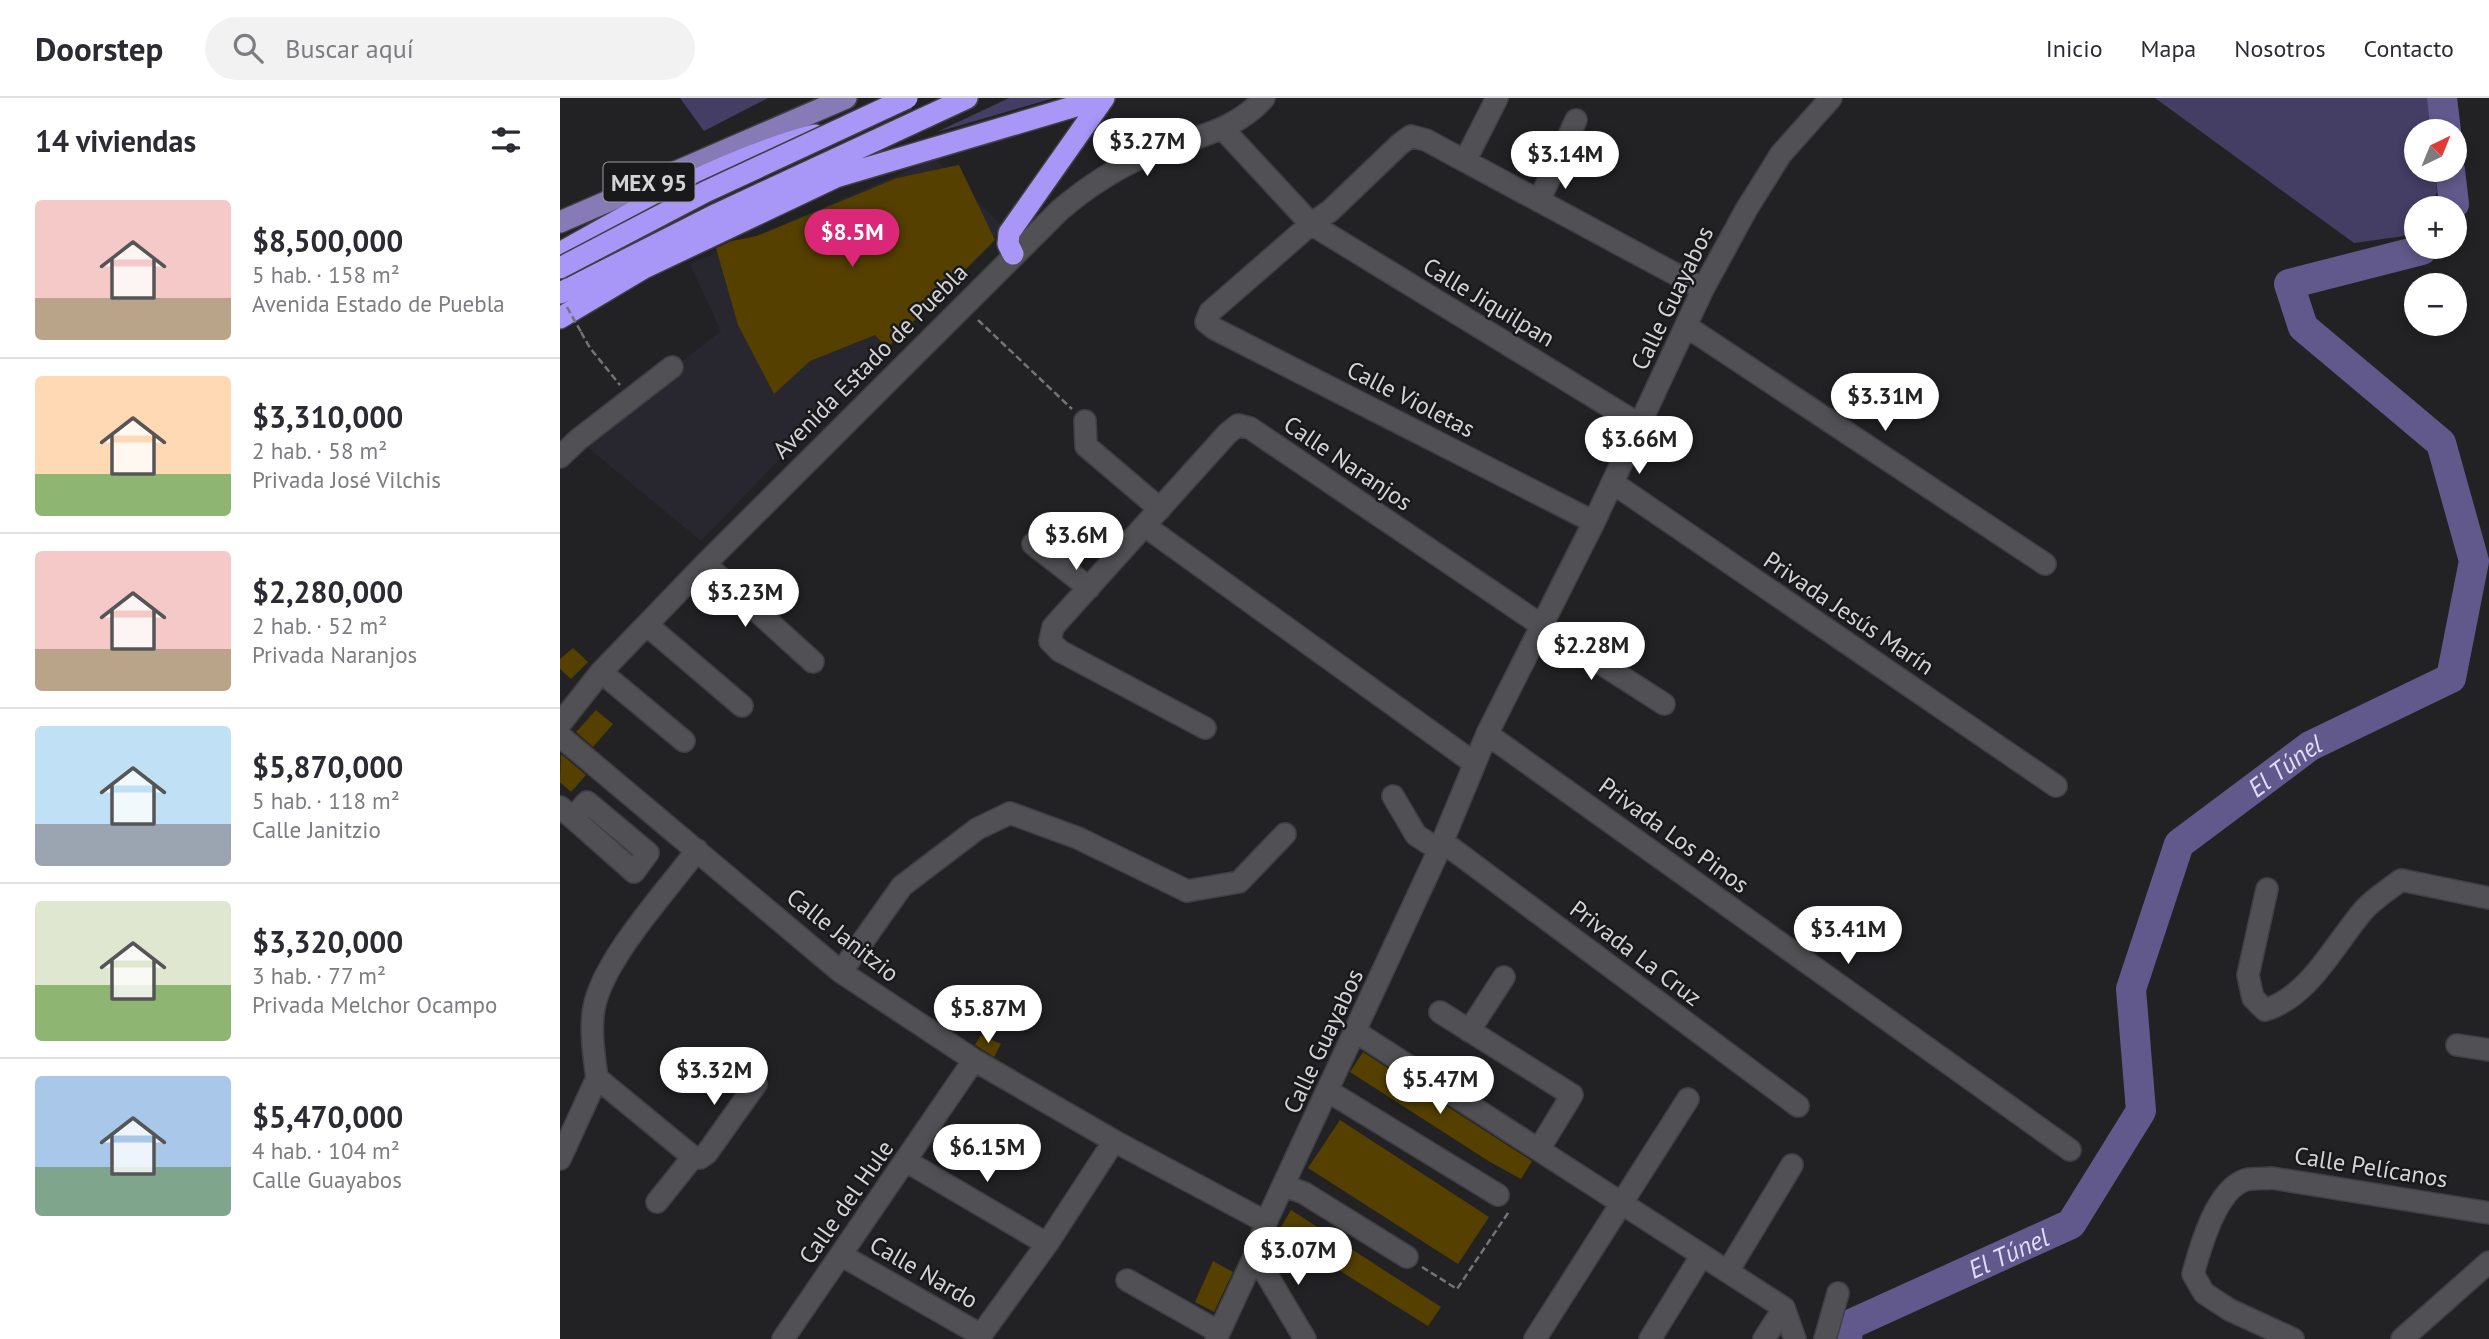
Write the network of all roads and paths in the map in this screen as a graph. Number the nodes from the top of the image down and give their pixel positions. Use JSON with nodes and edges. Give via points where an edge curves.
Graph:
{"nodes":[{"id":1,"x":823,"y":98,"type":"edge"},
{"id":2,"x":846,"y":98,"type":"edge"},
{"id":3,"x":907,"y":98,"type":"edge"},
{"id":4,"x":941,"y":98,"type":"edge"},
{"id":5,"x":967,"y":98,"type":"edge"},
{"id":6,"x":1264,"y":98,"type":"edge"},
{"id":7,"x":1497,"y":98,"type":"edge"},
{"id":8,"x":1831,"y":98,"type":"edge"},
{"id":9,"x":1098,"y":99,"type":"edge"},
{"id":10,"x":1576,"y":120,"type":"dead end"},
{"id":11,"x":1223,"y":129,"type":"junction"},
{"id":12,"x":739,"y":143,"type":"junction"},
{"id":13,"x":1465,"y":161,"type":"junction"},
{"id":14,"x":1539,"y":201,"type":"junction"},
{"id":15,"x":560,"y":222,"type":"edge"},
{"id":16,"x":1311,"y":224,"type":"junction"},
{"id":17,"x":560,"y":253,"type":"edge"},
{"id":18,"x":1013,"y":254,"type":"junction"},
{"id":19,"x":560,"y":268,"type":"edge"},
{"id":20,"x":1703,"y":289,"type":"junction"},
{"id":21,"x":963,"y":305,"type":"junction"},
{"id":22,"x":562,"y":306,"type":"edge"},
{"id":23,"x":1686,"y":326,"type":"junction"},
{"id":24,"x":672,"y":367,"type":"dead end"},
{"id":25,"x":631,"y":398,"type":"junction"},
{"id":26,"x":1085,"y":421,"type":"joint"},
{"id":27,"x":1640,"y":425,"type":"junction"},
{"id":28,"x":560,"y":457,"type":"edge"},
{"id":29,"x":1612,"y":483,"type":"junction"},
{"id":30,"x":1160,"y":509,"type":"junction"},
{"id":31,"x":1594,"y":522,"type":"junction"},
{"id":32,"x":1145,"y":526,"type":"junction"},
{"id":33,"x":1033,"y":544,"type":"dead end"},
{"id":34,"x":705,"y":564,"type":"junction"},
{"id":35,"x":2045,"y":564,"type":"dead end"},
{"id":36,"x":1089,"y":588,"type":"junction"},
{"id":37,"x":647,"y":625,"type":"junction"},
{"id":38,"x":1541,"y":625,"type":"junction"},
{"id":39,"x":813,"y":662,"type":"dead end"},
{"id":40,"x":601,"y":672,"type":"junction"},
{"id":41,"x":1664,"y":704,"type":"dead end"},
{"id":42,"x":742,"y":706,"type":"dead end"},
{"id":43,"x":560,"y":723,"type":"edge"},
{"id":44,"x":1205,"y":728,"type":"dead end"},
{"id":45,"x":1488,"y":734,"type":"junction"},
{"id":46,"x":560,"y":736,"type":"edge"},
{"id":47,"x":684,"y":741,"type":"dead end"},
{"id":48,"x":1474,"y":763,"type":"junction"},
{"id":49,"x":2056,"y":786,"type":"dead end"},
{"id":50,"x":1393,"y":796,"type":"dead end"},
{"id":51,"x":1285,"y":834,"type":"dead end"},
{"id":52,"x":1441,"y":846,"type":"junction"},
{"id":53,"x":697,"y":850,"type":"junction"},
{"id":54,"x":2267,"y":889,"type":"dead end"},
{"id":55,"x":2489,"y":898,"type":"edge"},
{"id":56,"x":841,"y":972,"type":"junction"},
{"id":57,"x":1504,"y":977,"type":"dead end"},
{"id":58,"x":1440,"y":1012,"type":"dead end"},
{"id":59,"x":1356,"y":1031,"type":"junction"},
{"id":60,"x":1469,"y":1031,"type":"junction"},
{"id":61,"x":2457,"y":1045,"type":"dead end"},
{"id":62,"x":2489,"y":1050,"type":"edge"},
{"id":63,"x":974,"y":1060,"type":"junction"},
{"id":64,"x":597,"y":1078,"type":"junction"},
{"id":65,"x":756,"y":1084,"type":"dead end"},
{"id":66,"x":1328,"y":1091,"type":"junction"},
{"id":67,"x":1688,"y":1099,"type":"dead end"},
{"id":68,"x":1798,"y":1106,"type":"dead end"},
{"id":69,"x":1114,"y":1140,"type":"junction"},
{"id":70,"x":1539,"y":1149,"type":"junction"},
{"id":71,"x":2070,"y":1150,"type":"dead end"},
{"id":72,"x":693,"y":1157,"type":"junction"},
{"id":73,"x":560,"y":1159,"type":"edge"},
{"id":74,"x":906,"y":1161,"type":"junction"},
{"id":75,"x":1792,"y":1165,"type":"dead end"},
{"id":76,"x":1285,"y":1186,"type":"junction"},
{"id":77,"x":1498,"y":1195,"type":"joint"},
{"id":78,"x":657,"y":1202,"type":"dead end"},
{"id":79,"x":1621,"y":1203,"type":"junction"},
{"id":80,"x":2489,"y":1213,"type":"edge"},
{"id":81,"x":1266,"y":1222,"type":"junction"},
{"id":82,"x":1047,"y":1244,"type":"junction"},
{"id":83,"x":841,"y":1255,"type":"junction"},
{"id":84,"x":1255,"y":1255,"type":"junction"},
{"id":85,"x":1702,"y":1255,"type":"junction"},
{"id":86,"x":1408,"y":1257,"type":"joint"},
{"id":87,"x":2489,"y":1262,"type":"edge"},
{"id":88,"x":1727,"y":1271,"type":"junction"},
{"id":89,"x":1127,"y":1280,"type":"dead end"},
{"id":90,"x":1838,"y":1293,"type":"dead end"},
{"id":91,"x":1784,"y":1308,"type":"junction"},
{"id":92,"x":1218,"y":1336,"type":"edge"},
{"id":93,"x":783,"y":1339,"type":"edge"},
{"id":94,"x":1305,"y":1339,"type":"edge"},
{"id":95,"x":1535,"y":1339,"type":"edge"},
{"id":96,"x":1650,"y":1339,"type":"edge"},
{"id":97,"x":1764,"y":1339,"type":"edge"},
{"id":98,"x":1795,"y":1339,"type":"edge"},
{"id":99,"x":1825,"y":1339,"type":"edge"},
{"id":100,"x":2293,"y":1339,"type":"edge"},
{"id":101,"x":2402,"y":1339,"type":"edge"}],
"edges":[{"from":1,"to":12,"type":"main road","number":"MEX 95"},
{"from":2,"to":12,"type":"main road","number":"MEX 95"},
{"from":3,"to":19,"type":"highway","bridge":true,"via":[[705,192]]},
{"from":4,"to":17,"type":"highway","via":[[769,149],[710,173]]},
{"from":5,"to":22,"type":"highway","via":[[705,220]]},
{"from":6,"to":11,"type":"street","name":"Avenida Estado de Puebla"},
{"from":7,"to":13,"type":"street"},
{"from":8,"to":20,"type":"street","name":"Calle Guayabos","via":[[1781,155]]},
{"from":9,"to":18,"type":"highway","via":[[1009,233]]},
{"from":9,"to":22,"type":"highway","via":[[836,177]]},
{"from":10,"to":14,"type":"street"},
{"from":11,"to":16,"type":"street","name":"Calle Jiquilpan"},
{"from":11,"to":18,"type":"street","name":"Avenida Estado de Puebla","via":[[1116,169],[1089,186]]},
{"from":12,"to":15,"type":"main road","number":"MEX 95"},
{"from":13,"to":14,"type":"street"},
{"from":13,"to":16,"type":"street","via":[[1411,136]]},
{"from":14,"to":20,"type":"street"},
{"from":16,"to":27,"type":"street","name":"Calle Jiquilpan"},
{"from":16,"to":31,"type":"street","name":"Calle Violetas","via":[[1210,312],[1206,322]]},
{"from":18,"to":21,"type":"street","name":"Avenida Estado de Puebla"},
{"from":20,"to":23,"type":"street","name":"Calle Guayabos"},
{"from":21,"to":26,"type":"path"},
{"from":21,"to":34,"type":"street","name":"Avenida Estado de Puebla"},
{"from":22,"to":25,"type":"path","bridge":true},
{"from":23,"to":27,"type":"street","name":"Calle Guayabos"},
{"from":23,"to":35,"type":"street"},
{"from":24,"to":25,"type":"street"},
{"from":25,"to":28,"type":"street"},
{"from":26,"to":30,"type":"street","via":[[1086,446]]},
{"from":27,"to":29,"type":"street","name":"Calle Guayabos"},
{"from":29,"to":31,"type":"street","name":"Calle Guayabos"},
{"from":29,"to":49,"type":"street","name":"Privada Jesús Marín"},
{"from":30,"to":32,"type":"street","name":"Calle Naranjos"},
{"from":30,"to":38,"type":"street","name":"Calle Naranjos","via":[[1227,434],[1238,425],[1250,428]]},
{"from":31,"to":38,"type":"street","name":"Calle Guayabos"},
{"from":32,"to":36,"type":"street","name":"Calle Naranjos"},
{"from":32,"to":48,"type":"street"},
{"from":33,"to":36,"type":"street"},
{"from":34,"to":37,"type":"street","name":"Avenida Estado de Puebla"},
{"from":34,"to":39,"type":"street"},
{"from":36,"to":44,"type":"street","name":"Calle Naranjos","via":[[1054,628],[1050,641],[1060,651]]},
{"from":37,"to":40,"type":"street","name":"Avenida Estado de Puebla"},
{"from":37,"to":42,"type":"street"},
{"from":38,"to":41,"type":"street"},
{"from":38,"to":45,"type":"street","name":"Calle Guayabos"},
{"from":40,"to":43,"type":"street","name":"Avenida Estado de Puebla"},
{"from":40,"to":47,"type":"street"},
{"from":45,"to":48,"type":"street","name":"Calle Guayabos"},
{"from":45,"to":71,"type":"street","name":"Privada Los Pinos"},
{"from":46,"to":53,"type":"street","name":"Calle Janitzio"},
{"from":48,"to":52,"type":"street","name":"Calle Guayabos"},
{"from":50,"to":52,"type":"street","name":"Privada La Cruz","via":[[1416,835]]},
{"from":51,"to":56,"type":"street","via":[[1239,882],[1188,891],[1078,838],[1010,814],[977,829],[902,886]]},
{"from":52,"to":59,"type":"street","name":"Calle Guayabos"},
{"from":52,"to":68,"type":"street","name":"Privada La Cruz"},
{"from":53,"to":56,"type":"street","name":"Calle Janitzio"},
{"from":53,"to":64,"type":"street","via":[[610,964],[594,1007]]},
{"from":54,"to":55,"type":"street","via":[[2248,975],[2253,998],[2265,1010],[2281,1005],[2302,988],[2365,908],[2401,880]]},
{"from":56,"to":63,"type":"street","name":"Calle Janitzio"},
{"from":57,"to":60,"type":"street"},
{"from":58,"to":60,"type":"street"},
{"from":59,"to":66,"type":"street","name":"Calle Guayabos"},
{"from":59,"to":70,"type":"street"},
{"from":60,"to":70,"type":"street","via":[[1572,1095]]},
{"from":61,"to":62,"type":"street"},
{"from":63,"to":69,"type":"street","name":"Calle Janitzio"},
{"from":63,"to":74,"type":"street","name":"Calle del Hule"},
{"from":64,"to":72,"type":"street"},
{"from":64,"to":73,"type":"street"},
{"from":65,"to":72,"type":"street","via":[[706,1153]]},
{"from":66,"to":76,"type":"street","name":"Calle Guayabos"},
{"from":66,"to":77,"type":"street"},
{"from":67,"to":79,"type":"street"},
{"from":69,"to":81,"type":"street","name":"Calle Janitzio"},
{"from":69,"to":82,"type":"street"},
{"from":70,"to":79,"type":"street"},
{"from":72,"to":78,"type":"street"},
{"from":74,"to":82,"type":"street"},
{"from":74,"to":83,"type":"street","name":"Calle del Hule"},
{"from":75,"to":88,"type":"street"},
{"from":76,"to":81,"type":"street","name":"Calle Guayabos"},
{"from":76,"to":86,"type":"street"},
{"from":77,"to":86,"type":"path","via":[[1514,1204],[1457,1289]]},
{"from":79,"to":85,"type":"street"},
{"from":79,"to":95,"type":"street"},
{"from":80,"to":100,"type":"street","name":"Calle Pelícanos","via":[[2272,1178],[2244,1180],[2227,1193],[2206,1230],[2193,1274],[2204,1293],[2230,1310]]},
{"from":81,"to":84,"type":"street","name":"Calle Guayabos"},
{"from":82,"to":83,"type":"street","name":"Calle Nardo","via":[[981,1335]]},
{"from":83,"to":93,"type":"street","name":"Calle del Hule"},
{"from":84,"to":92,"type":"street","name":"Calle Guayabos"},
{"from":84,"to":94,"type":"street"},
{"from":85,"to":88,"type":"street"},
{"from":85,"to":96,"type":"street"},
{"from":87,"to":101,"type":"street"},
{"from":88,"to":91,"type":"street"},
{"from":89,"to":92,"type":"street"},
{"from":90,"to":99,"type":"street"},
{"from":91,"to":97,"type":"street"},
{"from":91,"to":98,"type":"street"}]}
